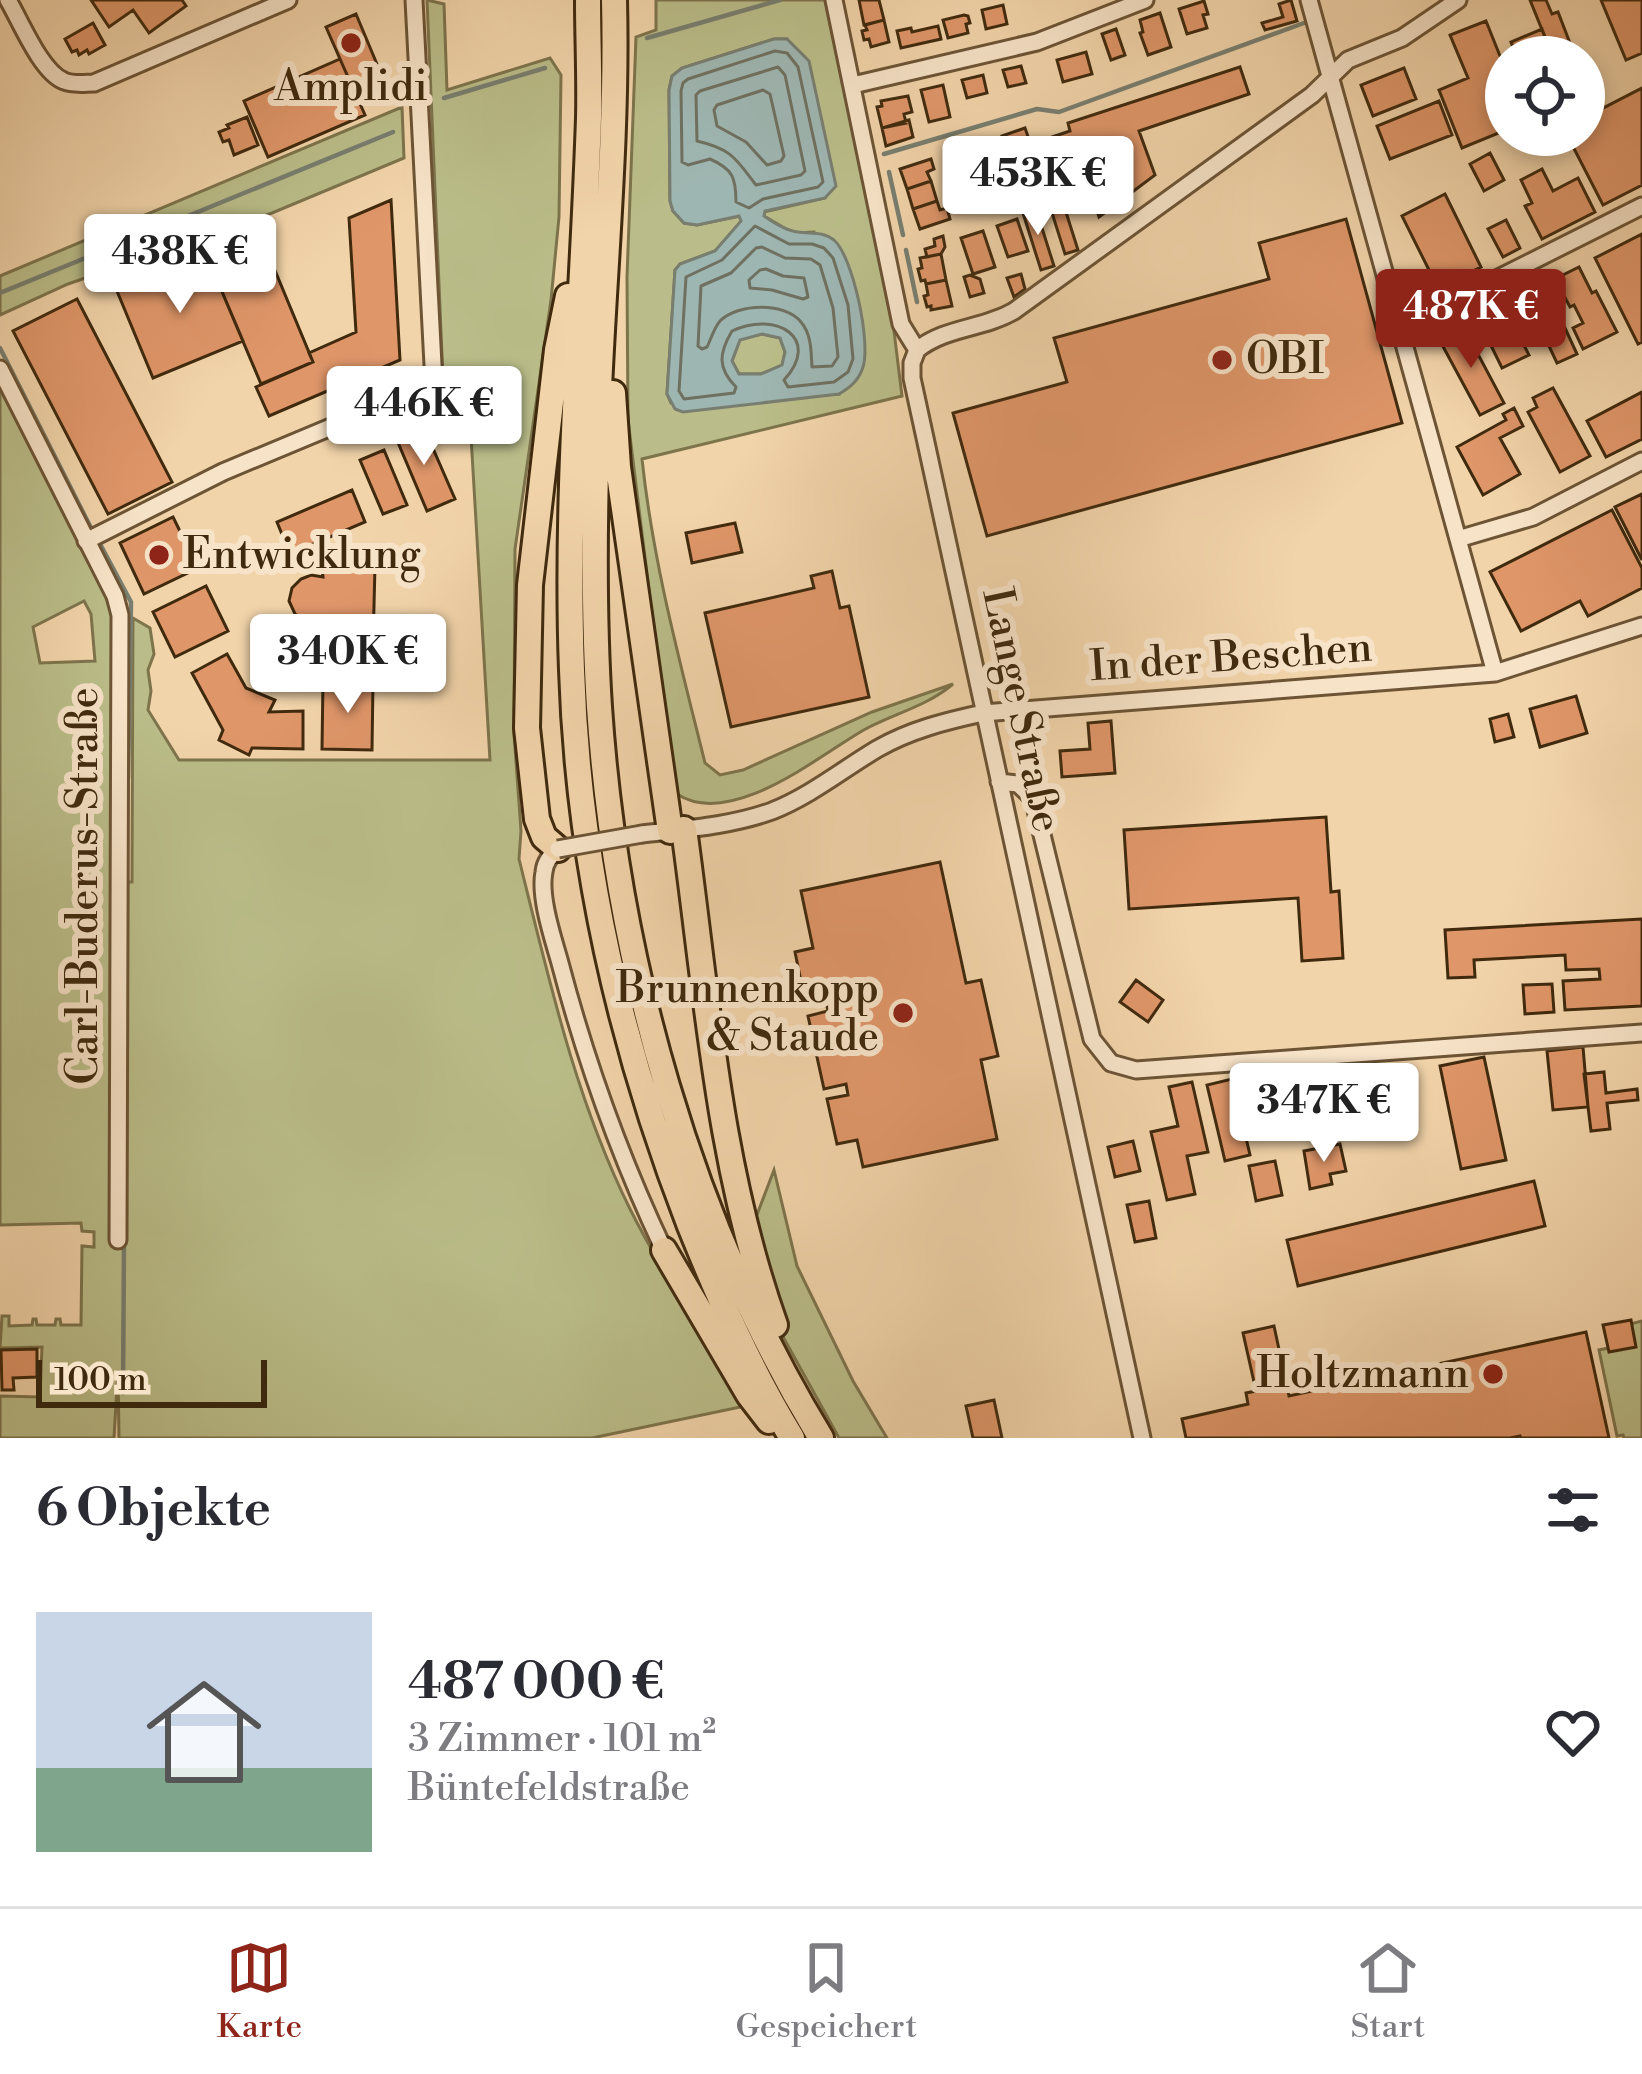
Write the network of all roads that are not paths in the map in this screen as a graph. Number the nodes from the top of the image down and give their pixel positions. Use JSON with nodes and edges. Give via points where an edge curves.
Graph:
{"nodes":[{"id":1,"x":8,"y":0,"type":"edge"},
{"id":2,"x":288,"y":0,"type":"edge"},
{"id":3,"x":414,"y":0,"type":"edge"},
{"id":4,"x":588,"y":0,"type":"edge"},
{"id":5,"x":614,"y":0,"type":"edge"},
{"id":6,"x":834,"y":0,"type":"edge"},
{"id":7,"x":1145,"y":0,"type":"edge"},
{"id":8,"x":1309,"y":0,"type":"edge"},
{"id":9,"x":1458,"y":0,"type":"edge"},
{"id":10,"x":1330,"y":78,"type":"junction"},
{"id":11,"x":853,"y":85,"type":"junction"},
{"id":12,"x":1642,"y":206,"type":"edge"},
{"id":13,"x":582,"y":223,"type":"junction"},
{"id":14,"x":607,"y":285,"type":"junction"},
{"id":15,"x":1399,"y":328,"type":"junction"},
{"id":16,"x":916,"y":350,"type":"junction"},
{"id":17,"x":0,"y":369,"type":"edge"},
{"id":18,"x":1642,"y":461,"type":"edge"},
{"id":19,"x":1458,"y":539,"type":"junction"},
{"id":20,"x":86,"y":541,"type":"junction"},
{"id":21,"x":1642,"y":626,"type":"edge"},
{"id":22,"x":1495,"y":673,"type":"junction"},
{"id":23,"x":983,"y":713,"type":"junction"},
{"id":24,"x":999,"y":782,"type":"junction"},
{"id":25,"x":677,"y":830,"type":"junction"},
{"id":26,"x":558,"y":849,"type":"junction"},
{"id":27,"x":1642,"y":1034,"type":"edge"},
{"id":28,"x":118,"y":1240,"type":"dead end"},
{"id":29,"x":664,"y":1250,"type":"joint"},
{"id":30,"x":815,"y":1428,"type":"edge"},
{"id":31,"x":782,"y":1438,"type":"edge"},
{"id":32,"x":792,"y":1438,"type":"edge"},
{"id":33,"x":1142,"y":1438,"type":"edge"}],
"edges":[{"from":1,"to":2,"type":"street","via":[[46,67],[76,83],[94,83]]},
{"from":3,"to":20,"type":"street","via":[[434,385],[223,472]]},
{"from":4,"to":13,"type":"highway"},
{"from":5,"to":14,"type":"highway"},
{"from":6,"to":11,"type":"street","name":"Lange Straße"},
{"from":7,"to":11,"type":"street","via":[[1036,42]]},
{"from":8,"to":10,"type":"street"},
{"from":9,"to":10,"type":"street","via":[[1402,38],[1348,60]]},
{"from":10,"to":15,"type":"street"},
{"from":10,"to":16,"type":"street","via":[[1014,311]]},
{"from":11,"to":16,"type":"street","name":"Lange Straße","via":[[901,324]]},
{"from":12,"to":15,"type":"street"},
{"from":13,"to":26,"type":"highway","via":[[557,350],[530,585],[533,797],[544,837]]},
{"from":13,"to":32,"type":"highway","via":[[570,542],[590,875],[652,1122],[709,1274]]},
{"from":14,"to":25,"type":"highway","via":[[618,467]]},
{"from":14,"to":30,"type":"highway","via":[[596,632],[619,875],[652,1033],[694,1166],[738,1279]]},
{"from":15,"to":19,"type":"street"},
{"from":16,"to":23,"type":"street","name":"Lange Straße","via":[[912,378]]},
{"from":17,"to":20,"type":"street","name":"Carl-Buderus-Straße"},
{"from":18,"to":19,"type":"street","via":[[1533,517]]},
{"from":19,"to":22,"type":"street"},
{"from":20,"to":28,"type":"street","name":"Carl-Buderus-Straße","via":[[115,596],[121,628]]},
{"from":21,"to":22,"type":"street","name":"In der Beschen"},
{"from":22,"to":23,"type":"street","name":"In der Beschen"},
{"from":23,"to":24,"type":"street","name":"Lange Straße"},
{"from":23,"to":25,"type":"street","name":"In der Beschen","via":[[908,733],[772,810]]},
{"from":24,"to":27,"type":"street","via":[[1018,784],[1033,798],[1092,1039],[1111,1063],[1136,1070]]},
{"from":24,"to":33,"type":"street","name":"Lange Straße"},
{"from":25,"to":26,"type":"street","name":"In der Beschen","bridge":true},
{"from":25,"to":30,"type":"highway","via":[[747,1241]]},
{"from":26,"to":29,"type":"street","via":[[543,883],[565,983],[610,1124]]},
{"from":29,"to":31,"type":"highway"}]}
